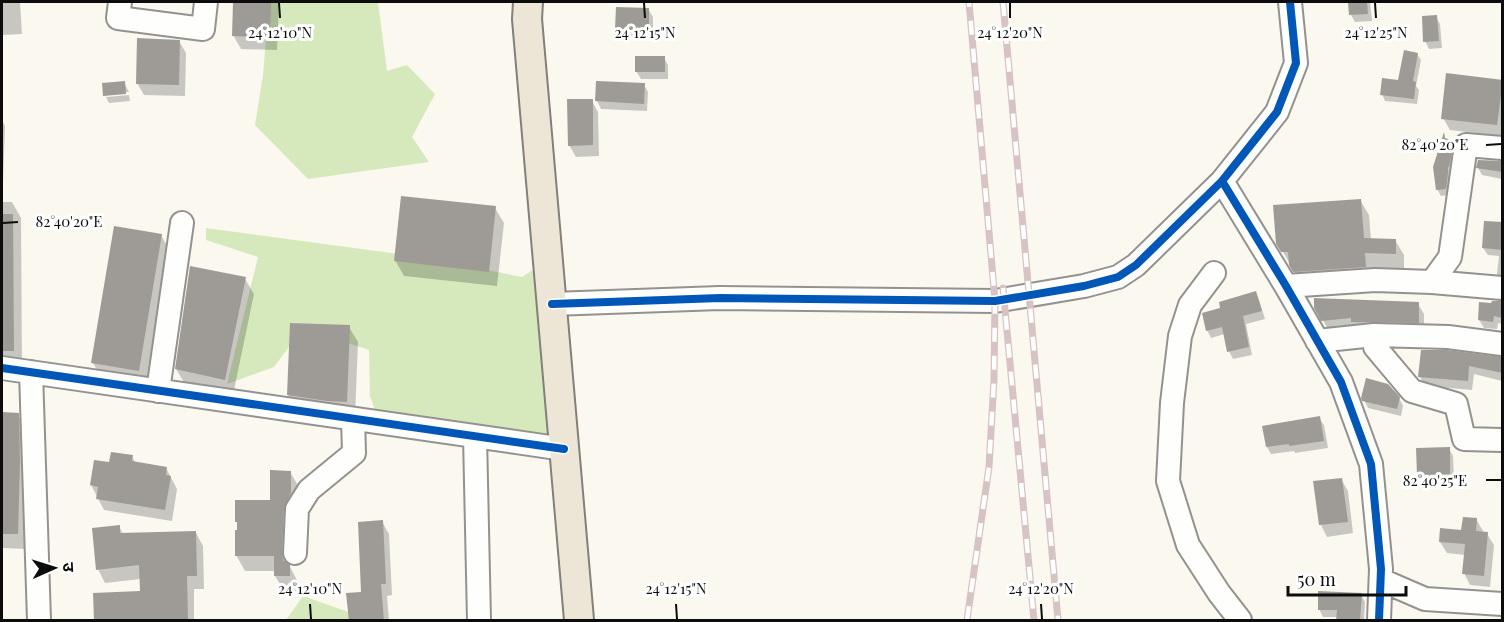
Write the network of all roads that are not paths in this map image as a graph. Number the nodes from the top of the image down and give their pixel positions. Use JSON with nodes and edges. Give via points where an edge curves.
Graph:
{"nodes":[{"id":1,"x":120,"y":2,"type":"edge"},
{"id":2,"x":206,"y":2,"type":"edge"},
{"id":3,"x":528,"y":2,"type":"edge"},
{"id":4,"x":1290,"y":2,"type":"edge"},
{"id":5,"x":1503,"y":148,"type":"edge"},
{"id":6,"x":1222,"y":181,"type":"junction"},
{"id":7,"x":182,"y":223,"type":"dead end"},
{"id":8,"x":1214,"y":273,"type":"dead end"},
{"id":9,"x":1432,"y":282,"type":"junction"},
{"id":10,"x":1286,"y":286,"type":"junction"},
{"id":11,"x":1503,"y":288,"type":"edge"},
{"id":12,"x":552,"y":304,"type":"junction"},
{"id":13,"x":1374,"y":335,"type":"junction"},
{"id":14,"x":1317,"y":341,"type":"junction"},
{"id":15,"x":1503,"y":344,"type":"edge"},
{"id":16,"x":2,"y":368,"type":"edge"},
{"id":17,"x":31,"y":372,"type":"junction"},
{"id":18,"x":158,"y":391,"type":"junction"},
{"id":19,"x":353,"y":419,"type":"junction"},
{"id":20,"x":475,"y":436,"type":"junction"},
{"id":21,"x":1503,"y":440,"type":"edge"},
{"id":22,"x":564,"y":449,"type":"junction"},
{"id":23,"x":295,"y":553,"type":"dead end"},
{"id":24,"x":1381,"y":580,"type":"junction"},
{"id":25,"x":1503,"y":604,"type":"edge"},
{"id":26,"x":39,"y":621,"type":"edge"},
{"id":27,"x":479,"y":621,"type":"edge"},
{"id":28,"x":579,"y":621,"type":"edge"},
{"id":29,"x":1240,"y":621,"type":"edge"},
{"id":30,"x":1379,"y":621,"type":"edge"}],
"edges":[{"from":1,"to":2,"type":"street","via":[[118,18],[203,28]]},
{"from":3,"to":12,"type":"main road"},
{"from":4,"to":6,"type":"street","via":[[1296,63],[1277,112]]},
{"from":5,"to":9,"type":"street","via":[[1466,145],[1450,257]]},
{"from":6,"to":10,"type":"street"},
{"from":6,"to":12,"type":"street","via":[[1136,265],[1118,277],[1084,286],[995,301],[720,298]]},
{"from":7,"to":18,"type":"street"},
{"from":8,"to":29,"type":"street","via":[[1190,305],[1180,336],[1168,481],[1188,545]]},
{"from":9,"to":10,"type":"street","via":[[1375,280]]},
{"from":9,"to":11,"type":"street"},
{"from":10,"to":14,"type":"street"},
{"from":12,"to":22,"type":"main road"},
{"from":13,"to":14,"type":"street"},
{"from":13,"to":15,"type":"street","via":[[1448,337]]},
{"from":13,"to":21,"type":"street","via":[[1374,347],[1412,391],[1456,404],[1464,439]]},
{"from":14,"to":24,"type":"street","via":[[1341,382],[1371,464]]},
{"from":16,"to":17,"type":"street"},
{"from":17,"to":18,"type":"street"},
{"from":17,"to":26,"type":"street"},
{"from":18,"to":19,"type":"street"},
{"from":19,"to":20,"type":"street"},
{"from":19,"to":23,"type":"street","via":[[354,453],[309,490],[297,509]]},
{"from":20,"to":22,"type":"street"},
{"from":20,"to":27,"type":"street"},
{"from":22,"to":28,"type":"main road"},
{"from":24,"to":25,"type":"street","via":[[1425,599]]},
{"from":24,"to":30,"type":"street"}]}
